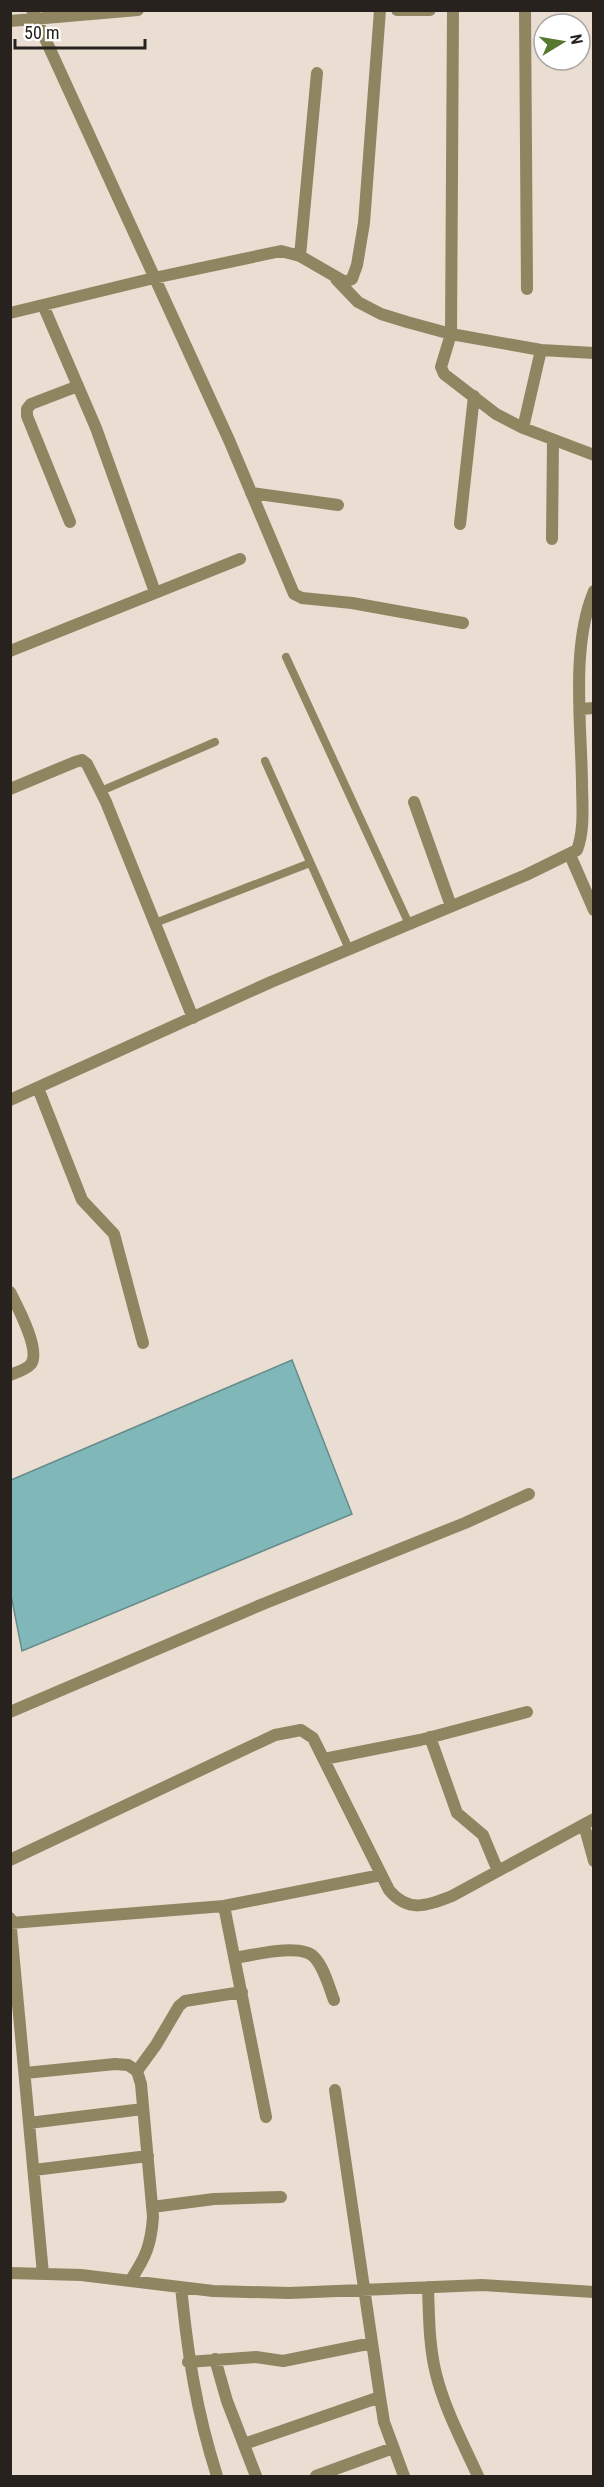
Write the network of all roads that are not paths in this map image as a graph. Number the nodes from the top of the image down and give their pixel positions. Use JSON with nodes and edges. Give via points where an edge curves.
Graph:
{"nodes":[{"id":1,"x":138,"y":10,"type":"edge"},
{"id":2,"x":380,"y":10,"type":"edge"},
{"id":3,"x":397,"y":10,"type":"edge"},
{"id":4,"x":430,"y":10,"type":"edge"},
{"id":5,"x":453,"y":10,"type":"edge"},
{"id":6,"x":525,"y":10,"type":"edge"},
{"id":7,"x":33,"y":15,"type":"edge"},
{"id":8,"x":10,"y":21,"type":"edge"},
{"id":9,"x":317,"y":73,"type":"dead end"},
{"id":10,"x":300,"y":256,"type":"junction"},
{"id":11,"x":154,"y":278,"type":"junction"},
{"id":12,"x":336,"y":279,"type":"junction"},
{"id":13,"x":527,"y":289,"type":"dead end"},
{"id":14,"x":43,"y":305,"type":"junction"},
{"id":15,"x":10,"y":313,"type":"edge"},
{"id":16,"x":451,"y":334,"type":"junction"},
{"id":17,"x":541,"y":350,"type":"junction"},
{"id":18,"x":594,"y":353,"type":"edge"},
{"id":19,"x":78,"y":386,"type":"junction"},
{"id":20,"x":474,"y":396,"type":"junction"},
{"id":21,"x":523,"y":428,"type":"junction"},
{"id":22,"x":553,"y":440,"type":"junction"},
{"id":23,"x":594,"y":455,"type":"edge"},
{"id":24,"x":251,"y":493,"type":"junction"},
{"id":25,"x":338,"y":505,"type":"dead end"},
{"id":26,"x":70,"y":522,"type":"dead end"},
{"id":27,"x":459,"y":524,"type":"dead end"},
{"id":28,"x":552,"y":539,"type":"dead end"},
{"id":29,"x":240,"y":559,"type":"dead end"},
{"id":30,"x":594,"y":591,"type":"edge"},
{"id":31,"x":155,"y":592,"type":"junction"},
{"id":32,"x":463,"y":623,"type":"dead end"},
{"id":33,"x":10,"y":651,"type":"edge"},
{"id":34,"x":286,"y":657,"type":"dead end"},
{"id":35,"x":587,"y":708,"type":"edge"},
{"id":36,"x":215,"y":742,"type":"dead end"},
{"id":37,"x":265,"y":761,"type":"dead end"},
{"id":38,"x":10,"y":789,"type":"edge"},
{"id":39,"x":101,"y":791,"type":"junction"},
{"id":40,"x":414,"y":802,"type":"dead end"},
{"id":41,"x":594,"y":839,"type":"edge"},
{"id":42,"x":580,"y":840,"type":"junction"},
{"id":43,"x":570,"y":855,"type":"junction"},
{"id":44,"x":310,"y":863,"type":"junction"},
{"id":45,"x":451,"y":906,"type":"junction"},
{"id":46,"x":594,"y":910,"type":"edge"},
{"id":47,"x":155,"y":923,"type":"junction"},
{"id":48,"x":409,"y":924,"type":"junction"},
{"id":49,"x":349,"y":949,"type":"junction"},
{"id":50,"x":193,"y":1018,"type":"junction"},
{"id":51,"x":38,"y":1088,"type":"junction"},
{"id":52,"x":10,"y":1100,"type":"edge"},
{"id":53,"x":10,"y":1293,"type":"edge"},
{"id":54,"x":143,"y":1343,"type":"dead end"},
{"id":55,"x":10,"y":1376,"type":"edge"},
{"id":56,"x":529,"y":1494,"type":"dead end"},
{"id":57,"x":10,"y":1712,"type":"edge"},
{"id":58,"x":527,"y":1712,"type":"dead end"},
{"id":59,"x":430,"y":1737,"type":"junction"},
{"id":60,"x":324,"y":1759,"type":"junction"},
{"id":61,"x":589,"y":1822,"type":"edge"},
{"id":62,"x":10,"y":1860,"type":"edge"},
{"id":63,"x":594,"y":1861,"type":"edge"},
{"id":64,"x":498,"y":1871,"type":"junction"},
{"id":65,"x":381,"y":1875,"type":"junction"},
{"id":66,"x":224,"y":1906,"type":"junction"},
{"id":67,"x":10,"y":1918,"type":"edge"},
{"id":68,"x":11,"y":1923,"type":"edge"},
{"id":69,"x":235,"y":1958,"type":"junction"},
{"id":70,"x":242,"y":1992,"type":"junction"},
{"id":71,"x":334,"y":2000,"type":"dead end"},
{"id":72,"x":137,"y":2071,"type":"junction"},
{"id":73,"x":25,"y":2073,"type":"junction"},
{"id":74,"x":335,"y":2090,"type":"dead end"},
{"id":75,"x":143,"y":2109,"type":"junction"},
{"id":76,"x":266,"y":2117,"type":"dead end"},
{"id":77,"x":29,"y":2123,"type":"junction"},
{"id":78,"x":148,"y":2156,"type":"junction"},
{"id":79,"x":34,"y":2170,"type":"junction"},
{"id":80,"x":281,"y":2197,"type":"dead end"},
{"id":81,"x":152,"y":2207,"type":"junction"},
{"id":82,"x":10,"y":2273,"type":"edge"},
{"id":83,"x":43,"y":2274,"type":"junction"},
{"id":84,"x":130,"y":2281,"type":"junction"},
{"id":85,"x":182,"y":2287,"type":"junction"},
{"id":86,"x":428,"y":2287,"type":"junction"},
{"id":87,"x":366,"y":2290,"type":"junction"},
{"id":88,"x":594,"y":2292,"type":"edge"},
{"id":89,"x":372,"y":2343,"type":"junction"},
{"id":90,"x":215,"y":2360,"type":"junction"},
{"id":91,"x":189,"y":2362,"type":"junction"},
{"id":92,"x":380,"y":2397,"type":"junction"},
{"id":93,"x":244,"y":2444,"type":"junction"},
{"id":94,"x":393,"y":2448,"type":"junction"},
{"id":95,"x":216,"y":2476,"type":"edge"},
{"id":96,"x":256,"y":2476,"type":"edge"},
{"id":97,"x":316,"y":2476,"type":"edge"},
{"id":98,"x":404,"y":2476,"type":"edge"},
{"id":99,"x":478,"y":2476,"type":"edge"}],
"edges":[{"from":1,"to":7,"type":"street"},
{"from":2,"to":12,"type":"street","via":[[364,224],[352,279]]},
{"from":3,"to":4,"type":"street"},
{"from":5,"to":16,"type":"street"},
{"from":6,"to":13,"type":"street"},
{"from":7,"to":8,"type":"street"},
{"from":7,"to":11,"type":"street"},
{"from":9,"to":10,"type":"street"},
{"from":10,"to":11,"type":"street","via":[[271,252]]},
{"from":10,"to":12,"type":"street"},
{"from":11,"to":14,"type":"street"},
{"from":11,"to":24,"type":"street"},
{"from":12,"to":16,"type":"street","via":[[358,302],[381,314]]},
{"from":14,"to":15,"type":"street"},
{"from":14,"to":19,"type":"street"},
{"from":16,"to":17,"type":"street"},
{"from":16,"to":20,"type":"street","via":[[441,368]]},
{"from":17,"to":18,"type":"street"},
{"from":17,"to":21,"type":"street"},
{"from":19,"to":26,"type":"street","via":[[27,409]]},
{"from":19,"to":31,"type":"street"},
{"from":20,"to":21,"type":"street","via":[[496,414]]},
{"from":20,"to":27,"type":"street"},
{"from":21,"to":22,"type":"street"},
{"from":22,"to":23,"type":"street"},
{"from":22,"to":28,"type":"street"},
{"from":24,"to":25,"type":"street"},
{"from":24,"to":32,"type":"street","via":[[294,594]]},
{"from":29,"to":31,"type":"street"},
{"from":30,"to":35,"type":"street","via":[[581,631]]},
{"from":31,"to":33,"type":"street"},
{"from":34,"to":48,"type":"lane"},
{"from":35,"to":42,"type":"street"},
{"from":36,"to":39,"type":"lane"},
{"from":37,"to":44,"type":"lane"},
{"from":38,"to":39,"type":"street","via":[[82,760]]},
{"from":39,"to":47,"type":"street"},
{"from":40,"to":45,"type":"street"},
{"from":41,"to":42,"type":"street"},
{"from":42,"to":43,"type":"street"},
{"from":43,"to":45,"type":"street"},
{"from":43,"to":46,"type":"street"},
{"from":44,"to":47,"type":"lane"},
{"from":44,"to":49,"type":"lane"},
{"from":45,"to":48,"type":"street"},
{"from":47,"to":50,"type":"street"},
{"from":48,"to":49,"type":"street"},
{"from":49,"to":50,"type":"street"},
{"from":50,"to":51,"type":"street"},
{"from":51,"to":52,"type":"street"},
{"from":51,"to":54,"type":"street","via":[[82,1200],[114,1234]]},
{"from":53,"to":55,"type":"street","via":[[33,1344],[34,1356],[31,1363]]},
{"from":56,"to":57,"type":"street"},
{"from":58,"to":59,"type":"street"},
{"from":59,"to":60,"type":"street"},
{"from":59,"to":64,"type":"street","via":[[457,1813],[483,1835]]},
{"from":60,"to":62,"type":"street","via":[[308,1733],[301,1730],[276,1735]]},
{"from":60,"to":65,"type":"street"},
{"from":61,"to":63,"type":"street"},
{"from":61,"to":64,"type":"street"},
{"from":64,"to":65,"type":"street","via":[[437,1902],[413,1905],[397,1900]]},
{"from":65,"to":66,"type":"street"},
{"from":66,"to":68,"type":"street"},
{"from":66,"to":69,"type":"street"},
{"from":67,"to":68,"type":"street"},
{"from":68,"to":73,"type":"street"},
{"from":69,"to":70,"type":"street"},
{"from":69,"to":71,"type":"street","via":[[282,1951],[307,1953],[314,1956]]},
{"from":70,"to":72,"type":"street","via":[[185,2001]]},
{"from":70,"to":76,"type":"street"},
{"from":72,"to":73,"type":"street","via":[[115,2064]]},
{"from":72,"to":75,"type":"street"},
{"from":73,"to":77,"type":"street"},
{"from":74,"to":87,"type":"street"},
{"from":75,"to":77,"type":"street"},
{"from":75,"to":78,"type":"street"},
{"from":77,"to":79,"type":"street"},
{"from":78,"to":79,"type":"street"},
{"from":78,"to":81,"type":"street"},
{"from":79,"to":83,"type":"street"},
{"from":80,"to":81,"type":"street","via":[[214,2199]]},
{"from":81,"to":84,"type":"street","via":[[151,2238],[145,2258]]},
{"from":82,"to":83,"type":"street"},
{"from":83,"to":84,"type":"street"},
{"from":84,"to":85,"type":"street"},
{"from":85,"to":87,"type":"street","via":[[289,2293]]},
{"from":85,"to":91,"type":"street"},
{"from":86,"to":87,"type":"street"},
{"from":86,"to":88,"type":"street","via":[[482,2285]]},
{"from":86,"to":99,"type":"street","via":[[436,2375]]},
{"from":87,"to":89,"type":"street"},
{"from":89,"to":90,"type":"street","via":[[283,2361],[256,2357]]},
{"from":89,"to":92,"type":"street"},
{"from":90,"to":91,"type":"street"},
{"from":90,"to":93,"type":"street"},
{"from":91,"to":95,"type":"street"},
{"from":92,"to":93,"type":"street"},
{"from":92,"to":94,"type":"street"},
{"from":93,"to":96,"type":"street"},
{"from":94,"to":97,"type":"street"},
{"from":94,"to":98,"type":"street"}]}
